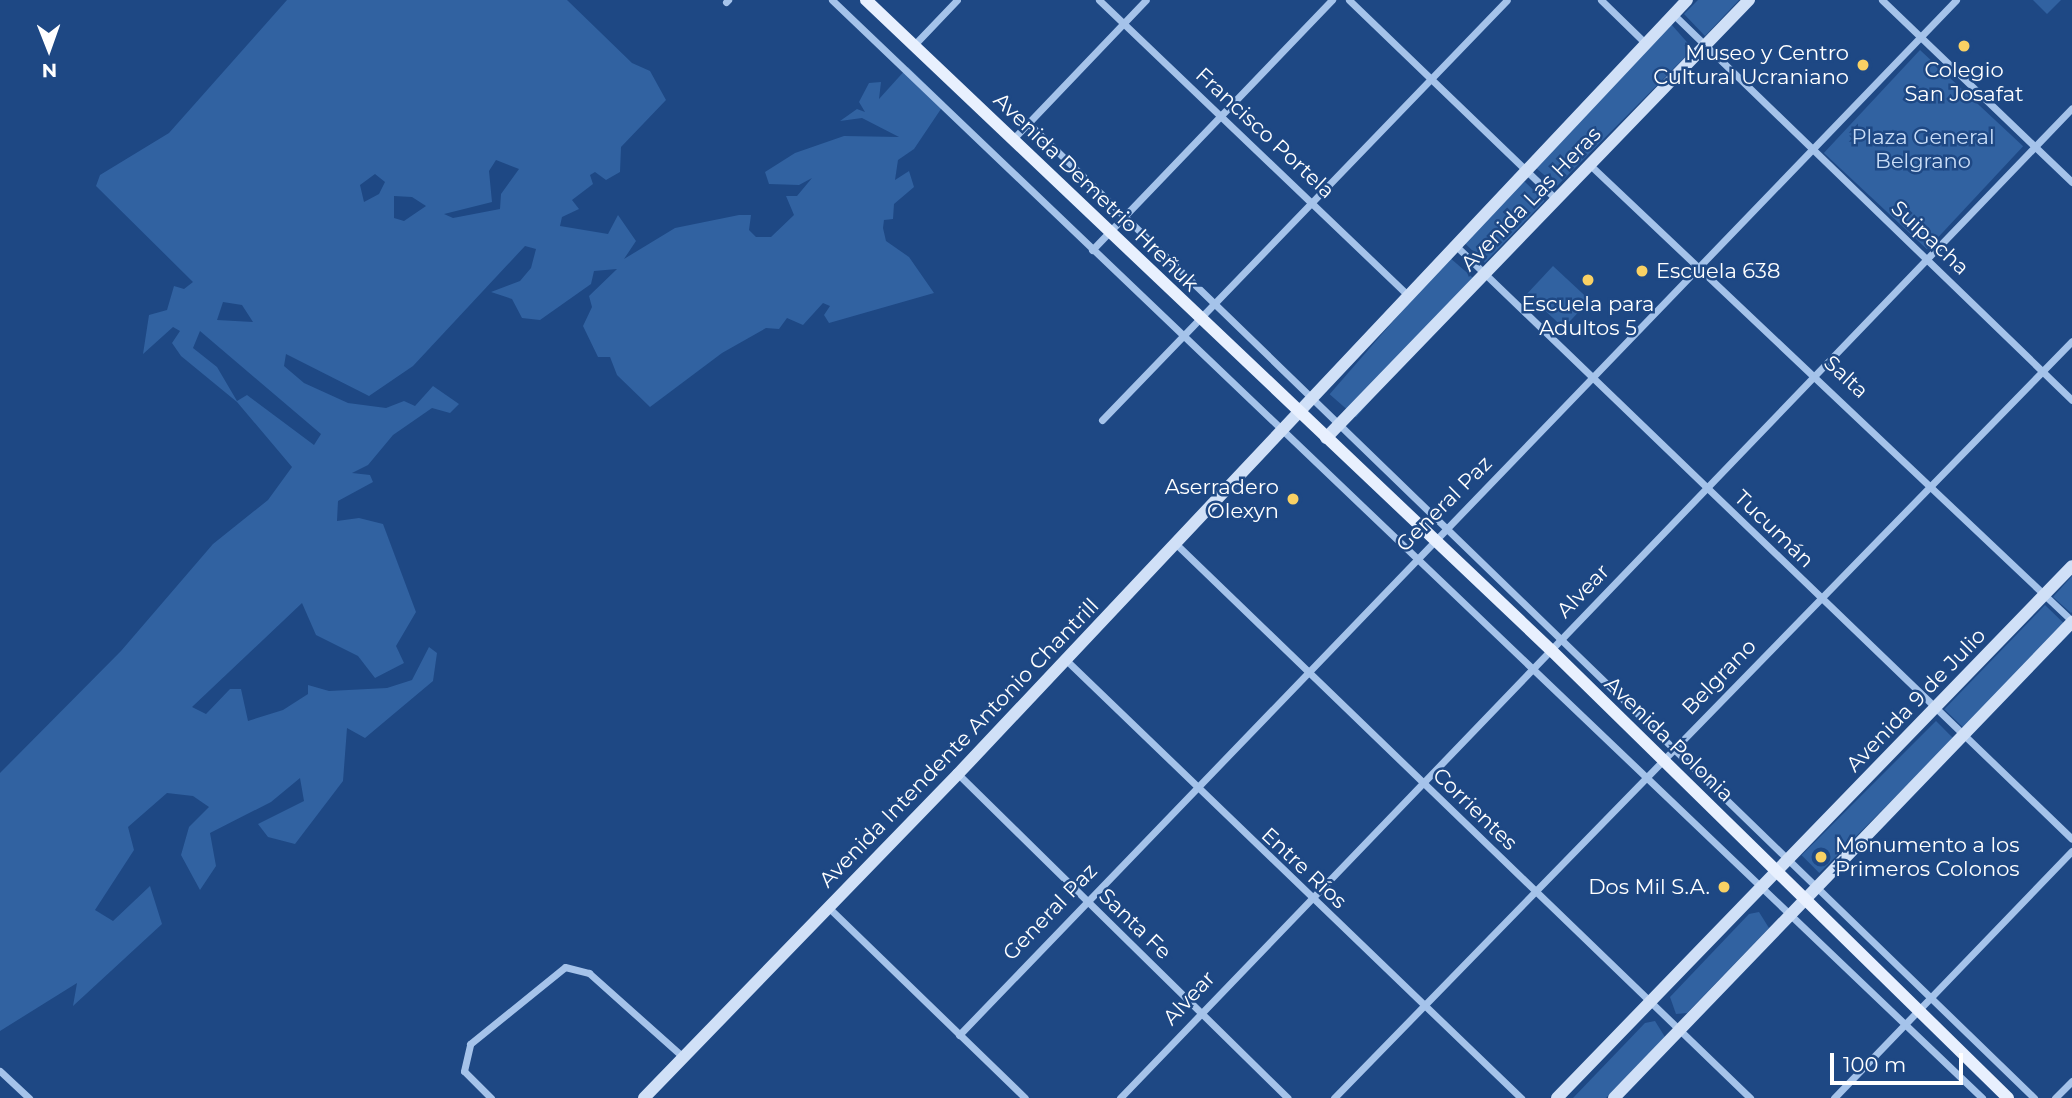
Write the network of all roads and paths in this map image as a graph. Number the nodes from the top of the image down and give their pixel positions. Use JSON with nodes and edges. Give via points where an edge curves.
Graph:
{"nodes":[{"id":1,"x":832,"y":0,"type":"edge"},
{"id":2,"x":866,"y":0,"type":"edge"},
{"id":3,"x":957,"y":0,"type":"edge"},
{"id":4,"x":1099,"y":0,"type":"edge"},
{"id":5,"x":1146,"y":0,"type":"edge"},
{"id":6,"x":1332,"y":0,"type":"edge"},
{"id":7,"x":1349,"y":0,"type":"edge"},
{"id":8,"x":1507,"y":0,"type":"edge"},
{"id":9,"x":1601,"y":0,"type":"edge"},
{"id":10,"x":1687,"y":0,"type":"edge"},
{"id":11,"x":1749,"y":0,"type":"edge"},
{"id":12,"x":1882,"y":0,"type":"edge"},
{"id":13,"x":1956,"y":0,"type":"edge"},
{"id":14,"x":1673,"y":14,"type":"junction"},
{"id":15,"x":1124,"y":23,"type":"junction"},
{"id":16,"x":1921,"y":37,"type":"junction"},
{"id":17,"x":1645,"y":43,"type":"junction"},
{"id":18,"x":914,"y":45,"type":"junction"},
{"id":19,"x":1703,"y":48,"type":"junction"},
{"id":20,"x":1430,"y":80,"type":"junction"},
{"id":21,"x":2072,"y":108,"type":"edge"},
{"id":22,"x":1221,"y":116,"type":"junction"},
{"id":23,"x":1028,"y":123,"type":"junction"},
{"id":24,"x":1013,"y":139,"type":"junction"},
{"id":25,"x":2035,"y":148,"type":"junction"},
{"id":26,"x":1811,"y":150,"type":"junction"},
{"id":27,"x":1590,"y":165,"type":"junction"},
{"id":28,"x":1525,"y":169,"type":"junction"},
{"id":29,"x":2072,"y":182,"type":"edge"},
{"id":30,"x":1556,"y":199,"type":"junction"},
{"id":31,"x":1312,"y":201,"type":"junction"},
{"id":32,"x":1124,"y":216,"type":"junction"},
{"id":33,"x":1109,"y":232,"type":"junction"},
{"id":34,"x":1453,"y":244,"type":"junction"},
{"id":35,"x":1092,"y":250,"type":"junction"},
{"id":36,"x":1928,"y":260,"type":"junction"},
{"id":37,"x":1698,"y":266,"type":"junction"},
{"id":38,"x":1487,"y":275,"type":"junction"},
{"id":39,"x":1406,"y":293,"type":"junction"},
{"id":40,"x":1214,"y":304,"type":"junction"},
{"id":41,"x":1199,"y":318,"type":"junction"},
{"id":42,"x":1183,"y":334,"type":"junction"},
{"id":43,"x":2072,"y":341,"type":"edge"},
{"id":44,"x":2044,"y":372,"type":"junction"},
{"id":45,"x":1816,"y":374,"type":"junction"},
{"id":46,"x":1593,"y":378,"type":"junction"},
{"id":47,"x":1312,"y":397,"type":"junction"},
{"id":48,"x":2072,"y":400,"type":"edge"},
{"id":49,"x":1299,"y":412,"type":"junction"},
{"id":50,"x":1102,"y":420,"type":"dead end"},
{"id":51,"x":1340,"y":424,"type":"junction"},
{"id":52,"x":1283,"y":430,"type":"junction"},
{"id":53,"x":1326,"y":438,"type":"junction"},
{"id":54,"x":1935,"y":486,"type":"junction"},
{"id":55,"x":1707,"y":489,"type":"junction"},
{"id":56,"x":1448,"y":527,"type":"junction"},
{"id":57,"x":1434,"y":540,"type":"junction"},
{"id":58,"x":1176,"y":544,"type":"junction"},
{"id":59,"x":1418,"y":555,"type":"junction"},
{"id":60,"x":2072,"y":566,"type":"edge"},
{"id":61,"x":2044,"y":595,"type":"junction"},
{"id":62,"x":1820,"y":597,"type":"junction"},
{"id":63,"x":2072,"y":621,"type":"edge"},
{"id":64,"x":1561,"y":640,"type":"junction"},
{"id":65,"x":1551,"y":650,"type":"junction"},
{"id":66,"x":1066,"y":660,"type":"junction"},
{"id":67,"x":1535,"y":668,"type":"junction"},
{"id":68,"x":1308,"y":672,"type":"junction"},
{"id":69,"x":1935,"y":710,"type":"junction"},
{"id":70,"x":1964,"y":737,"type":"junction"},
{"id":71,"x":1675,"y":748,"type":"junction"},
{"id":72,"x":1662,"y":760,"type":"junction"},
{"id":73,"x":958,"y":774,"type":"junction"},
{"id":74,"x":1646,"y":777,"type":"junction"},
{"id":75,"x":1424,"y":783,"type":"junction"},
{"id":76,"x":1197,"y":789,"type":"junction"},
{"id":77,"x":2072,"y":839,"type":"edge"},
{"id":78,"x":2072,"y":851,"type":"edge"},
{"id":79,"x":1788,"y":860,"type":"junction"},
{"id":80,"x":1777,"y":871,"type":"junction"},
{"id":81,"x":1760,"y":888,"type":"junction"},
{"id":82,"x":1818,"y":890,"type":"junction"},
{"id":83,"x":1537,"y":892,"type":"junction"},
{"id":84,"x":1308,"y":897,"type":"junction"},
{"id":85,"x":1085,"y":900,"type":"junction"},
{"id":86,"x":1806,"y":902,"type":"junction"},
{"id":87,"x":828,"y":907,"type":"junction"},
{"id":88,"x":1790,"y":917,"type":"junction"},
{"id":89,"x":1933,"y":997,"type":"junction"},
{"id":90,"x":1652,"y":1004,"type":"junction"},
{"id":91,"x":1427,"y":1005,"type":"junction"},
{"id":92,"x":1920,"y":1009,"type":"junction"},
{"id":93,"x":1200,"y":1012,"type":"junction"},
{"id":94,"x":1906,"y":1023,"type":"junction"},
{"id":95,"x":1680,"y":1031,"type":"junction"},
{"id":96,"x":959,"y":1035,"type":"junction"},
{"id":97,"x":683,"y":1057,"type":"junction"},
{"id":98,"x":0,"y":1070,"type":"edge"},
{"id":99,"x":2072,"y":1081,"type":"edge"},
{"id":100,"x":29,"y":1098,"type":"edge"},
{"id":101,"x":491,"y":1098,"type":"edge"},
{"id":102,"x":643,"y":1098,"type":"edge"},
{"id":103,"x":1025,"y":1098,"type":"edge"},
{"id":104,"x":1120,"y":1098,"type":"edge"},
{"id":105,"x":1289,"y":1098,"type":"edge"},
{"id":106,"x":1334,"y":1098,"type":"edge"},
{"id":107,"x":1521,"y":1098,"type":"edge"},
{"id":108,"x":1557,"y":1098,"type":"edge"},
{"id":109,"x":1614,"y":1098,"type":"edge"},
{"id":110,"x":1750,"y":1098,"type":"edge"},
{"id":111,"x":1834,"y":1098,"type":"edge"},
{"id":112,"x":1982,"y":1098,"type":"edge"},
{"id":113,"x":2008,"y":1098,"type":"edge"},
{"id":114,"x":2034,"y":1098,"type":"edge"},
{"id":115,"x":2055,"y":1098,"type":"edge"}],
"edges":[{"from":1,"to":35,"type":"street"},
{"from":2,"to":18,"type":"main road","name":"Avenida Demetrio Hreñuk"},
{"from":3,"to":18,"type":"street"},
{"from":4,"to":15,"type":"street","name":"Francisco Portela"},
{"from":5,"to":15,"type":"street"},
{"from":6,"to":22,"type":"street"},
{"from":7,"to":20,"type":"street"},
{"from":8,"to":20,"type":"street"},
{"from":9,"to":17,"type":"street"},
{"from":10,"to":14,"type":"main road","name":"Avenida Las Heras"},
{"from":11,"to":19,"type":"main road","name":"Avenida Las Heras"},
{"from":12,"to":16,"type":"street"},
{"from":13,"to":16,"type":"street","name":"General Paz"},
{"from":14,"to":17,"type":"main road","name":"Avenida Las Heras"},
{"from":14,"to":19,"type":"street","name":"Suipacha"},
{"from":15,"to":22,"type":"street","name":"Francisco Portela"},
{"from":15,"to":23,"type":"street"},
{"from":16,"to":25,"type":"street"},
{"from":16,"to":26,"type":"street","name":"General Paz"},
{"from":17,"to":28,"type":"main road","name":"Avenida Las Heras"},
{"from":18,"to":24,"type":"main road","name":"Avenida Demetrio Hreñuk"},
{"from":19,"to":26,"type":"street","name":"Suipacha"},
{"from":19,"to":27,"type":"main road","name":"Avenida Las Heras"},
{"from":20,"to":28,"type":"street"},
{"from":20,"to":31,"type":"street"},
{"from":21,"to":25,"type":"street","name":"Alvear"},
{"from":22,"to":31,"type":"street","name":"Francisco Portela"},
{"from":22,"to":32,"type":"street"},
{"from":23,"to":24,"type":"street"},
{"from":23,"to":32,"type":"street","name":"Avenida Polonia"},
{"from":24,"to":33,"type":"main road","name":"Avenida Demetrio Hreñuk"},
{"from":25,"to":29,"type":"street"},
{"from":25,"to":36,"type":"street","name":"Alvear"},
{"from":26,"to":36,"type":"street","name":"Suipacha"},
{"from":26,"to":37,"type":"street","name":"General Paz"},
{"from":27,"to":30,"type":"main road","name":"Avenida Las Heras"},
{"from":27,"to":37,"type":"street","name":"Salta"},
{"from":28,"to":30,"type":"street"},
{"from":28,"to":34,"type":"main road","name":"Avenida Las Heras"},
{"from":30,"to":38,"type":"main road","name":"Avenida Las Heras"},
{"from":31,"to":39,"type":"street","name":"Francisco Portela"},
{"from":31,"to":40,"type":"street"},
{"from":32,"to":33,"type":"street"},
{"from":32,"to":40,"type":"street","name":"Avenida Polonia"},
{"from":33,"to":35,"type":"street"},
{"from":33,"to":41,"type":"main road","name":"Avenida Demetrio Hreñuk"},
{"from":34,"to":38,"type":"street","name":"Tucumán"},
{"from":34,"to":39,"type":"main road","name":"Avenida Las Heras"},
{"from":35,"to":42,"type":"street"},
{"from":36,"to":44,"type":"street","name":"Suipacha"},
{"from":36,"to":45,"type":"street","name":"Alvear"},
{"from":37,"to":45,"type":"street","name":"Salta"},
{"from":37,"to":46,"type":"street","name":"General Paz"},
{"from":38,"to":46,"type":"street","name":"Tucumán"},
{"from":38,"to":51,"type":"main road","name":"Avenida Las Heras"},
{"from":39,"to":47,"type":"main road","name":"Avenida Las Heras"},
{"from":40,"to":41,"type":"street"},
{"from":40,"to":47,"type":"street","name":"Avenida Polonia"},
{"from":41,"to":42,"type":"street"},
{"from":41,"to":49,"type":"main road","name":"Avenida Demetrio Hreñuk"},
{"from":42,"to":50,"type":"street"},
{"from":42,"to":52,"type":"street"},
{"from":43,"to":44,"type":"street","name":"Belgrano"},
{"from":44,"to":48,"type":"street","name":"Suipacha"},
{"from":44,"to":54,"type":"street","name":"Belgrano"},
{"from":45,"to":54,"type":"street","name":"Salta"},
{"from":45,"to":55,"type":"street","name":"Alvear"},
{"from":46,"to":55,"type":"street","name":"Tucumán"},
{"from":46,"to":56,"type":"street","name":"General Paz"},
{"from":47,"to":49,"type":"main road","name":"Avenida Las Heras"},
{"from":47,"to":51,"type":"street","name":"Avenida Polonia"},
{"from":49,"to":52,"type":"main road","name":"Avenida Intendente Antonio Chantrill"},
{"from":49,"to":53,"type":"main road","name":"Avenida Polonia"},
{"from":51,"to":53,"type":"main road","name":"Avenida Las Heras"},
{"from":51,"to":56,"type":"street","name":"Avenida Polonia"},
{"from":52,"to":58,"type":"main road","name":"Avenida Intendente Antonio Chantrill"},
{"from":52,"to":59,"type":"street"},
{"from":53,"to":57,"type":"main road","name":"Avenida Polonia"},
{"from":54,"to":61,"type":"street","name":"Salta"},
{"from":54,"to":62,"type":"street","name":"Belgrano"},
{"from":55,"to":62,"type":"street","name":"Tucumán"},
{"from":55,"to":64,"type":"street","name":"Alvear"},
{"from":56,"to":57,"type":"street","name":"General Paz"},
{"from":56,"to":64,"type":"street","name":"Avenida Polonia"},
{"from":57,"to":59,"type":"street","name":"General Paz"},
{"from":57,"to":65,"type":"main road","name":"Avenida Polonia"},
{"from":58,"to":66,"type":"main road","name":"Avenida Intendente Antonio Chantrill"},
{"from":58,"to":68,"type":"street","name":"Corrientes"},
{"from":59,"to":67,"type":"street"},
{"from":59,"to":68,"type":"street","name":"General Paz"},
{"from":60,"to":61,"type":"main road","name":"Avenida 9 de Julio"},
{"from":61,"to":63,"type":"street","name":"Salta"},
{"from":61,"to":69,"type":"main road","name":"Avenida 9 de Julio"},
{"from":62,"to":69,"type":"street","name":"Tucumán"},
{"from":62,"to":71,"type":"street","name":"Belgrano"},
{"from":63,"to":70,"type":"main road"},
{"from":64,"to":65,"type":"street","name":"Alvear"},
{"from":64,"to":71,"type":"street","name":"Avenida Polonia"},
{"from":65,"to":67,"type":"street","name":"Alvear"},
{"from":65,"to":72,"type":"main road","name":"Avenida Polonia"},
{"from":66,"to":73,"type":"main road","name":"Avenida Intendente Antonio Chantrill"},
{"from":66,"to":76,"type":"street","name":"Entre Ríos"},
{"from":67,"to":74,"type":"street"},
{"from":67,"to":75,"type":"street","name":"Alvear"},
{"from":68,"to":75,"type":"street","name":"Corrientes"},
{"from":68,"to":76,"type":"street","name":"General Paz"},
{"from":69,"to":70,"type":"street","name":"Tucumán"},
{"from":69,"to":79,"type":"main road","name":"Avenida 9 de Julio"},
{"from":70,"to":77,"type":"street","name":"Tucumán"},
{"from":70,"to":82,"type":"main road"},
{"from":71,"to":72,"type":"street","name":"Belgrano"},
{"from":71,"to":79,"type":"street","name":"Avenida Polonia"},
{"from":72,"to":74,"type":"street","name":"Belgrano"},
{"from":72,"to":80,"type":"main road","name":"Avenida Polonia"},
{"from":73,"to":85,"type":"street","name":"Santa Fe"},
{"from":73,"to":87,"type":"main road","name":"Avenida Intendente Antonio Chantrill"},
{"from":74,"to":81,"type":"street"},
{"from":74,"to":83,"type":"street","name":"Belgrano"},
{"from":75,"to":83,"type":"street","name":"Corrientes"},
{"from":75,"to":84,"type":"street","name":"Alvear"},
{"from":76,"to":84,"type":"street","name":"Entre Ríos"},
{"from":76,"to":85,"type":"street","name":"General Paz"},
{"from":78,"to":89,"type":"street"},
{"from":79,"to":80,"type":"main road","name":"Avenida 9 de Julio"},
{"from":79,"to":82,"type":"street","name":"Avenida Polonia"},
{"from":80,"to":81,"type":"main road","name":"Avenida 9 de Julio"},
{"from":80,"to":86,"type":"main road","name":"Avenida Polonia"},
{"from":81,"to":88,"type":"street"},
{"from":81,"to":90,"type":"main road","name":"Avenida 9 de Julio"},
{"from":82,"to":86,"type":"main road"},
{"from":82,"to":89,"type":"street","name":"Avenida Polonia"},
{"from":83,"to":90,"type":"street","name":"Corrientes"},
{"from":83,"to":91,"type":"street","name":"Belgrano"},
{"from":84,"to":91,"type":"street","name":"Entre Ríos"},
{"from":84,"to":93,"type":"street","name":"Alvear"},
{"from":85,"to":93,"type":"street","name":"Santa Fe"},
{"from":85,"to":96,"type":"street","name":"General Paz"},
{"from":86,"to":88,"type":"main road"},
{"from":86,"to":92,"type":"main road","name":"Avenida Polonia"},
{"from":87,"to":96,"type":"street"},
{"from":87,"to":97,"type":"main road","name":"Avenida Intendente Antonio Chantrill"},
{"from":88,"to":94,"type":"street"},
{"from":88,"to":95,"type":"main road"},
{"from":89,"to":92,"type":"street"},
{"from":89,"to":114,"type":"street","name":"Avenida Polonia"},
{"from":90,"to":95,"type":"street","name":"Corrientes"},
{"from":90,"to":108,"type":"main road","name":"Avenida 9 de Julio"},
{"from":91,"to":106,"type":"street","name":"Belgrano"},
{"from":91,"to":107,"type":"street","name":"Entre Ríos"},
{"from":92,"to":94,"type":"street"},
{"from":92,"to":113,"type":"main road","name":"Avenida Polonia"},
{"from":93,"to":104,"type":"street","name":"Alvear"},
{"from":93,"to":105,"type":"street","name":"Santa Fe"},
{"from":94,"to":111,"type":"street"},
{"from":94,"to":112,"type":"street"},
{"from":95,"to":109,"type":"main road"},
{"from":95,"to":110,"type":"street","name":"Corrientes"},
{"from":96,"to":103,"type":"street"},
{"from":97,"to":101,"type":"street","via":[[577,966],[556,971],[470,1044],[464,1071]]},
{"from":97,"to":102,"type":"main road","name":"Avenida Intendente Antonio Chantrill"},
{"from":98,"to":100,"type":"street"},
{"from":99,"to":115,"type":"street"}]}
